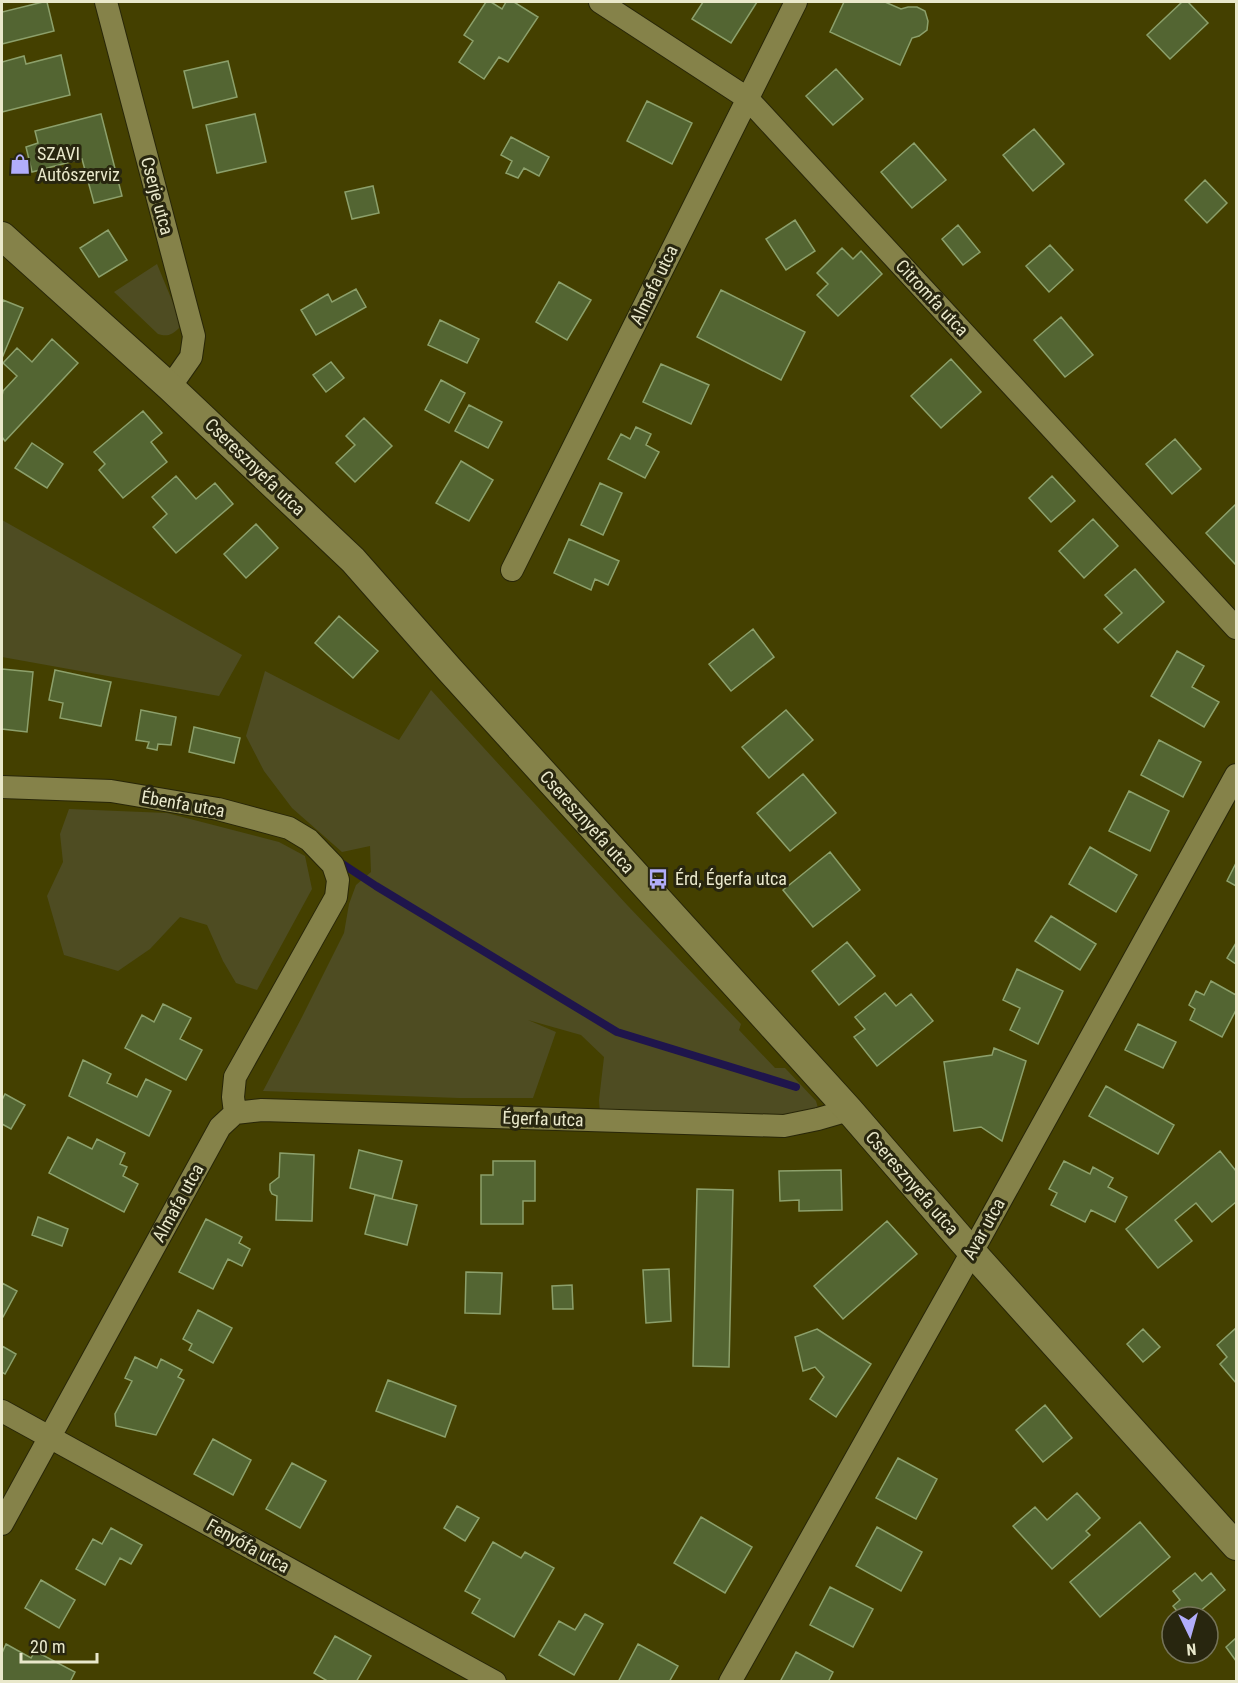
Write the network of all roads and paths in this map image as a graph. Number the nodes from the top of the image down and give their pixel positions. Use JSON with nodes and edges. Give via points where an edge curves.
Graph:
{"nodes":[{"id":1,"x":106,"y":2,"type":"edge"},
{"id":2,"x":600,"y":2,"type":"edge"},
{"id":3,"x":796,"y":2,"type":"edge"},
{"id":4,"x":747,"y":98,"type":"junction"},
{"id":5,"x":2,"y":236,"type":"edge"},
{"id":6,"x":170,"y":387,"type":"junction"},
{"id":7,"x":512,"y":570,"type":"dead end"},
{"id":8,"x":1236,"y":628,"type":"edge"},
{"id":9,"x":1236,"y":775,"type":"edge"},
{"id":10,"x":2,"y":787,"type":"edge"},
{"id":11,"x":849,"y":1110,"type":"junction"},
{"id":12,"x":235,"y":1113,"type":"junction"},
{"id":13,"x":972,"y":1252,"type":"junction"},
{"id":14,"x":2,"y":1411,"type":"edge"},
{"id":15,"x":50,"y":1437,"type":"junction"},
{"id":16,"x":2,"y":1524,"type":"edge"},
{"id":17,"x":1236,"y":1546,"type":"edge"},
{"id":18,"x":495,"y":1682,"type":"edge"},
{"id":19,"x":730,"y":1682,"type":"edge"}],
"edges":[{"from":1,"to":6,"type":"street","name":"Cserje utca","via":[[194,336],[190,357]]},
{"from":2,"to":4,"type":"street","name":"Citromfa utca"},
{"from":3,"to":4,"type":"street","name":"Almafa utca"},
{"from":4,"to":7,"type":"street","name":"Almafa utca"},
{"from":4,"to":8,"type":"street","name":"Citromfa utca"},
{"from":5,"to":6,"type":"street","name":"Cseresznyefa utca"},
{"from":6,"to":11,"type":"street","name":"Cseresznyefa utca","via":[[353,560]]},
{"from":9,"to":13,"type":"street","name":"Avar utca"},
{"from":10,"to":12,"type":"street","name":"Ébenfa utca","via":[[111,791],[218,809],[289,828],[309,840],[333,865],[338,880],[336,897],[235,1077]]},
{"from":11,"to":12,"type":"street","name":"Égerfa utca","via":[[784,1126],[262,1110]]},
{"from":11,"to":13,"type":"street","name":"Cseresznyefa utca"},
{"from":12,"to":15,"type":"street","name":"Almafa utca","via":[[220,1127]]},
{"from":13,"to":17,"type":"street","name":"Cseresznyefa utca"},
{"from":13,"to":19,"type":"street","name":"Avar utca"},
{"from":14,"to":15,"type":"street","name":"Fenyőfa utca"},
{"from":15,"to":16,"type":"street","name":"Almafa utca"},
{"from":15,"to":18,"type":"street","name":"Fenyőfa utca"}]}
